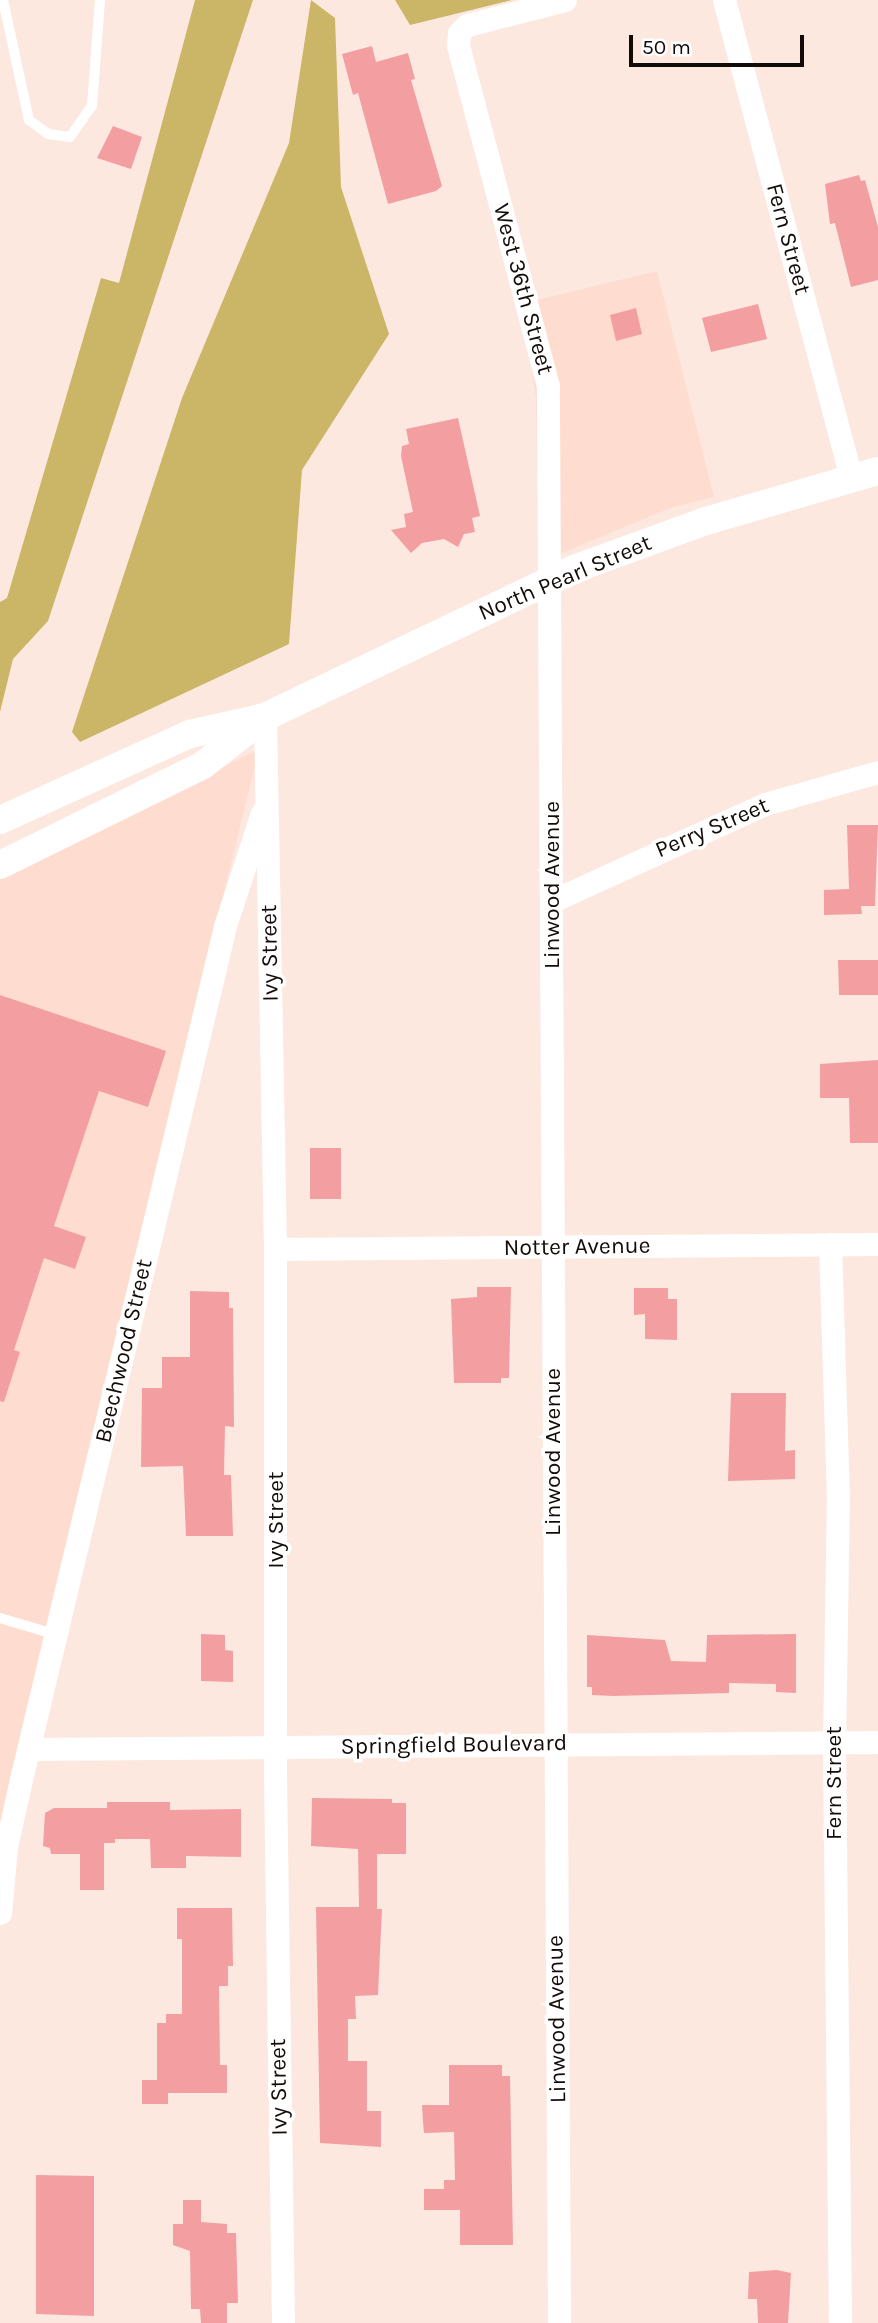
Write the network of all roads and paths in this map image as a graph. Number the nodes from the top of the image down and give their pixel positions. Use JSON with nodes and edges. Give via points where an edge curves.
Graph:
{"nodes":[{"id":1,"x":3,"y":0,"type":"edge"},
{"id":2,"x":100,"y":0,"type":"edge"},
{"id":3,"x":565,"y":0,"type":"edge"},
{"id":4,"x":724,"y":0,"type":"edge"},
{"id":5,"x":878,"y":471,"type":"edge"},
{"id":6,"x":851,"y":478,"type":"junction"},
{"id":7,"x":550,"y":581,"type":"junction"},
{"id":8,"x":265,"y":717,"type":"junction"},
{"id":9,"x":878,"y":772,"type":"edge"},
{"id":10,"x":268,"y":793,"type":"junction"},
{"id":11,"x":0,"y":820,"type":"edge"},
{"id":12,"x":0,"y":865,"type":"edge"},
{"id":13,"x":552,"y":901,"type":"junction"},
{"id":14,"x":830,"y":1244,"type":"junction"},
{"id":15,"x":878,"y":1244,"type":"edge"},
{"id":16,"x":551,"y":1248,"type":"junction"},
{"id":17,"x":275,"y":1249,"type":"junction"},
{"id":18,"x":0,"y":1618,"type":"edge"},
{"id":19,"x":57,"y":1634,"type":"junction"},
{"id":20,"x":834,"y":1742,"type":"junction"},
{"id":21,"x":878,"y":1742,"type":"edge"},
{"id":22,"x":555,"y":1744,"type":"junction"},
{"id":23,"x":275,"y":1747,"type":"junction"},
{"id":24,"x":29,"y":1749,"type":"junction"},
{"id":25,"x":7,"y":1807,"type":"edge"},
{"id":26,"x":0,"y":1913,"type":"edge"},
{"id":27,"x":283,"y":2323,"type":"edge"},
{"id":28,"x":559,"y":2323,"type":"edge"},
{"id":29,"x":840,"y":2323,"type":"edge"}],
"edges":[{"from":1,"to":2,"type":"lane","via":[[29,120],[47,134],[70,137],[92,106]]},
{"from":3,"to":7,"type":"street","name":"West 36th Street","via":[[467,25],[459,33],[458,45],[545,363]]},
{"from":4,"to":6,"type":"street","name":"Fern Street"},
{"from":5,"to":6,"type":"street","name":"North Pearl Street"},
{"from":6,"to":7,"type":"street","name":"North Pearl Street","via":[[706,521]]},
{"from":7,"to":8,"type":"street","name":"North Pearl Street"},
{"from":7,"to":13,"type":"street","name":"Linwood Avenue"},
{"from":8,"to":10,"type":"street","name":"Ivy Street"},
{"from":8,"to":11,"type":"street","name":"North Pearl Street","via":[[190,734]]},
{"from":8,"to":12,"type":"street","name":"North Pearl Street","via":[[203,765]]},
{"from":9,"to":13,"type":"street","name":"Perry Street","via":[[718,822]]},
{"from":10,"to":17,"type":"street","name":"Ivy Street"},
{"from":10,"to":19,"type":"street","name":"Beechwood Street","via":[[225,926]]},
{"from":13,"to":16,"type":"street","name":"Linwood Avenue"},
{"from":14,"to":15,"type":"street","name":"Notter Avenue"},
{"from":14,"to":16,"type":"street","name":"Notter Avenue"},
{"from":14,"to":20,"type":"street","name":"Fern Street","via":[[838,1493]]},
{"from":16,"to":17,"type":"street","name":"Notter Avenue"},
{"from":16,"to":22,"type":"street","name":"Linwood Avenue"},
{"from":17,"to":23,"type":"street","name":"Ivy Street"},
{"from":18,"to":19,"type":"lane"},
{"from":19,"to":24,"type":"street","name":"Beechwood Street"},
{"from":20,"to":21,"type":"street","name":"Springfield Boulevard"},
{"from":20,"to":22,"type":"street","name":"Springfield Boulevard"},
{"from":20,"to":29,"type":"street","name":"Fern Street"},
{"from":22,"to":23,"type":"street","name":"Springfield Boulevard"},
{"from":22,"to":28,"type":"street","name":"Linwood Avenue"},
{"from":23,"to":24,"type":"street","name":"Springfield Boulevard"},
{"from":23,"to":27,"type":"street","name":"Ivy Street"},
{"from":24,"to":25,"type":"street","name":"Beechwood Street"},
{"from":25,"to":26,"type":"street","name":"Beechwood Street"}]}
